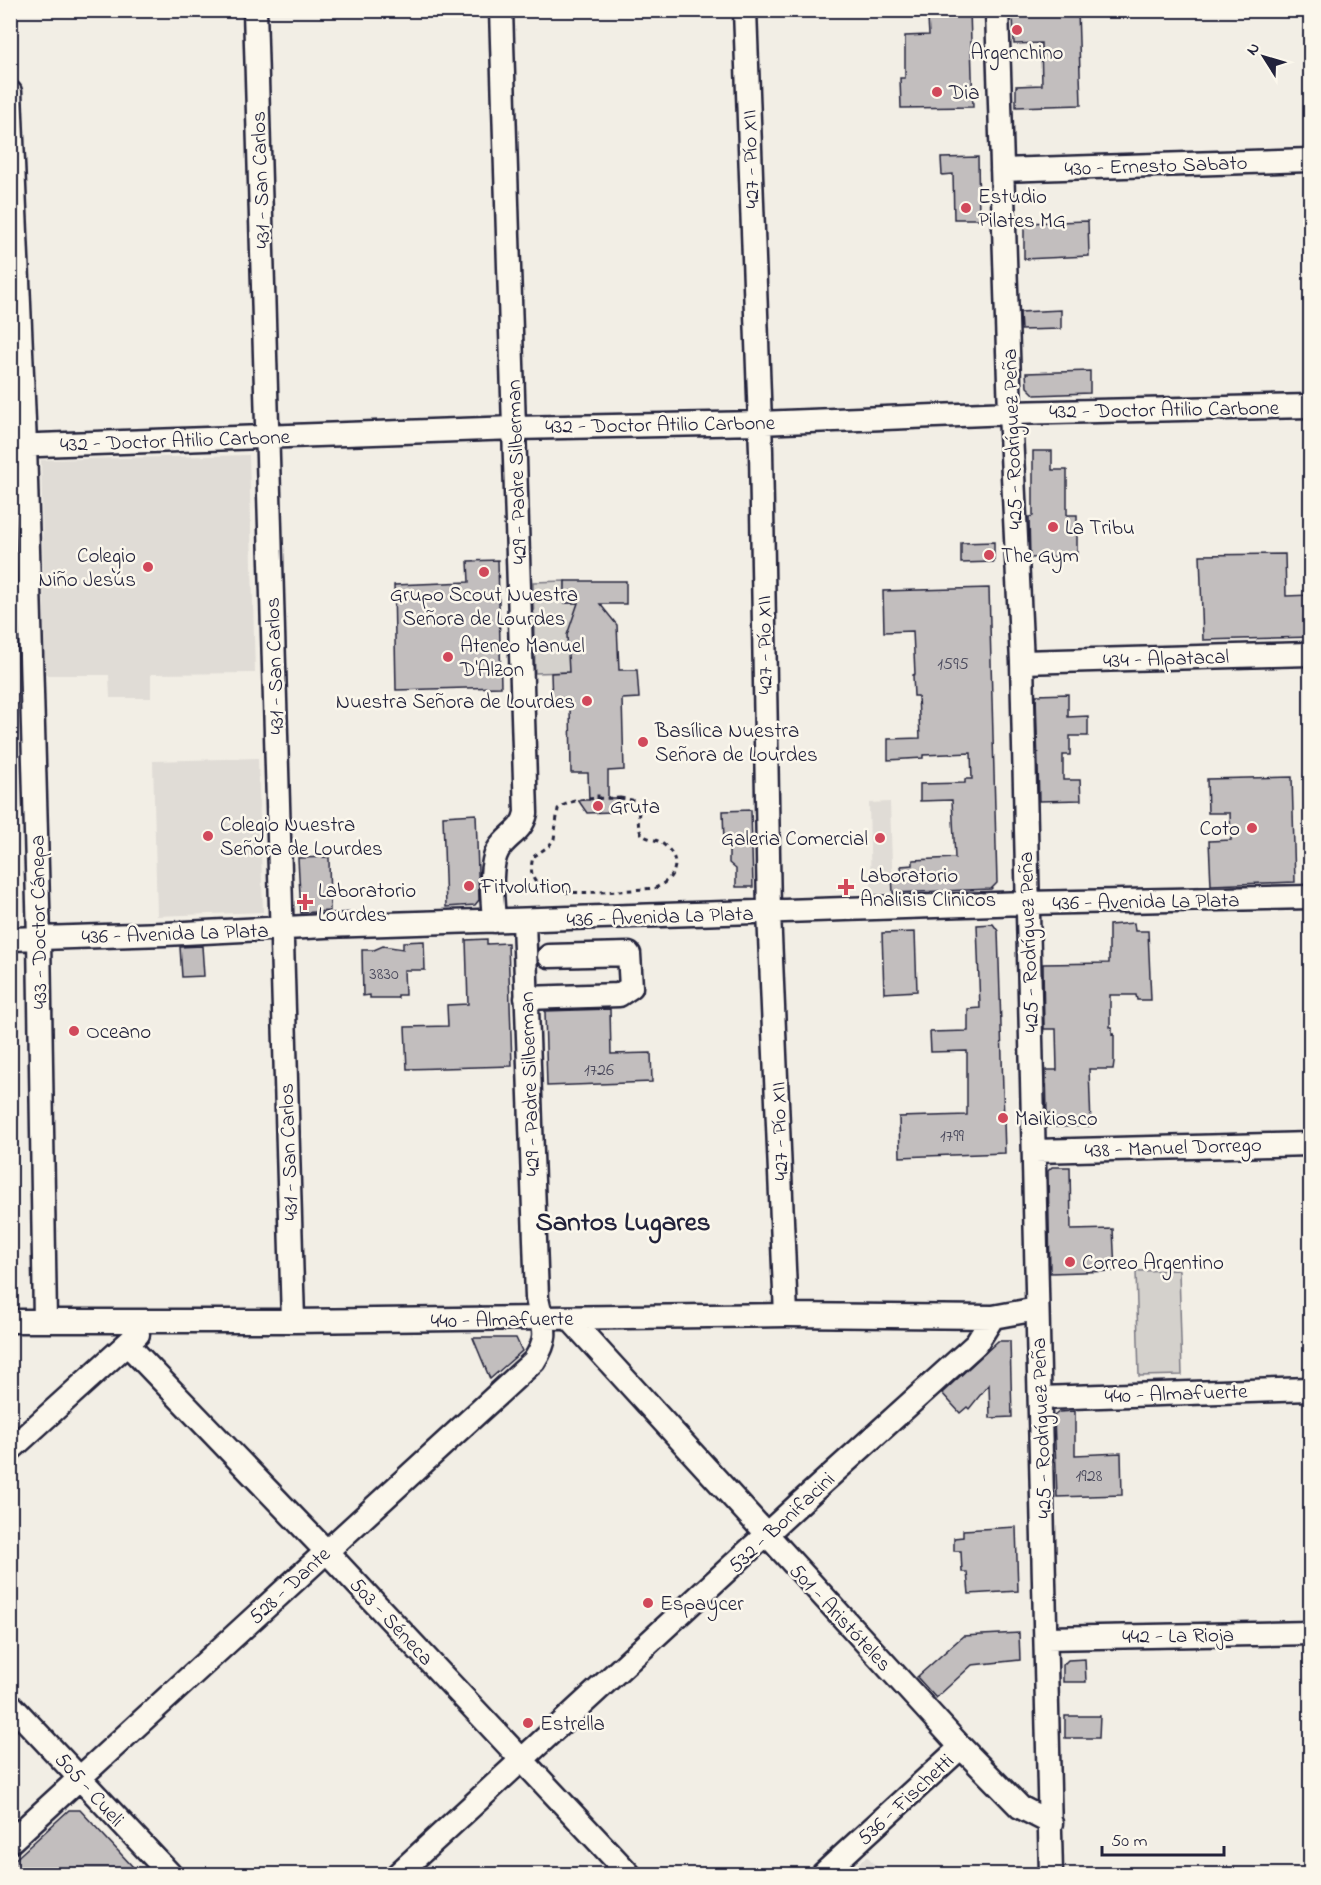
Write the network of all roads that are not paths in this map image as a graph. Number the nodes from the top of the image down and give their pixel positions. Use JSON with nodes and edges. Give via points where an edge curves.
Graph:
{"nodes":[{"id":1,"x":255,"y":10,"type":"edge"},
{"id":2,"x":501,"y":10,"type":"edge"},
{"id":3,"x":745,"y":10,"type":"edge"},
{"id":4,"x":998,"y":10,"type":"edge"},
{"id":5,"x":10,"y":92,"type":"edge"},
{"id":6,"x":1311,"y":160,"type":"edge"},
{"id":7,"x":1002,"y":170,"type":"junction"},
{"id":8,"x":1311,"y":406,"type":"edge"},
{"id":9,"x":1010,"y":413,"type":"junction"},
{"id":10,"x":759,"y":423,"type":"junction"},
{"id":11,"x":515,"y":428,"type":"junction"},
{"id":12,"x":267,"y":437,"type":"junction"},
{"id":13,"x":18,"y":446,"type":"edge"},
{"id":14,"x":1311,"y":654,"type":"edge"},
{"id":15,"x":1022,"y":662,"type":"junction"},
{"id":16,"x":1311,"y":897,"type":"edge"},
{"id":17,"x":1027,"y":903,"type":"junction"},
{"id":18,"x":769,"y":912,"type":"junction"},
{"id":19,"x":494,"y":921,"type":"junction"},
{"id":20,"x":524,"y":921,"type":"junction"},
{"id":21,"x":282,"y":929,"type":"junction"},
{"id":22,"x":39,"y":938,"type":"junction"},
{"id":23,"x":10,"y":939,"type":"edge"},
{"id":24,"x":549,"y":956,"type":"dead end"},
{"id":25,"x":526,"y":998,"type":"junction"},
{"id":26,"x":1311,"y":1144,"type":"edge"},
{"id":27,"x":1035,"y":1151,"type":"junction"},
{"id":28,"x":1037,"y":1309,"type":"junction"},
{"id":29,"x":786,"y":1316,"type":"junction"},
{"id":30,"x":543,"y":1317,"type":"junction"},
{"id":31,"x":993,"y":1317,"type":"junction"},
{"id":32,"x":568,"y":1318,"type":"junction"},
{"id":33,"x":10,"y":1321,"type":"edge"},
{"id":34,"x":45,"y":1321,"type":"junction"},
{"id":35,"x":293,"y":1321,"type":"junction"},
{"id":36,"x":150,"y":1322,"type":"junction"},
{"id":37,"x":127,"y":1344,"type":"junction"},
{"id":38,"x":1311,"y":1389,"type":"edge"},
{"id":39,"x":1041,"y":1398,"type":"junction"},
{"id":40,"x":10,"y":1450,"type":"edge"},
{"id":41,"x":766,"y":1535,"type":"junction"},
{"id":42,"x":326,"y":1551,"type":"junction"},
{"id":43,"x":1311,"y":1633,"type":"edge"},
{"id":44,"x":1046,"y":1638,"type":"junction"},
{"id":45,"x":10,"y":1704,"type":"edge"},
{"id":46,"x":961,"y":1747,"type":"junction"},
{"id":47,"x":522,"y":1760,"type":"junction"},
{"id":48,"x":79,"y":1778,"type":"junction"},
{"id":49,"x":1051,"y":1823,"type":"junction"},
{"id":50,"x":10,"y":1842,"type":"edge"},
{"id":51,"x":170,"y":1875,"type":"edge"},
{"id":52,"x":398,"y":1875,"type":"edge"},
{"id":53,"x":629,"y":1875,"type":"edge"},
{"id":54,"x":823,"y":1875,"type":"edge"},
{"id":55,"x":1051,"y":1875,"type":"edge"}],
"edges":[{"from":1,"to":12,"type":"street","name":"431 - San Carlos"},
{"from":2,"to":11,"type":"street","name":"429 - Padre Silberman"},
{"from":3,"to":10,"type":"street","name":"427 - Pío XII"},
{"from":4,"to":7,"type":"street","name":"425 - Rodríguez Peña"},
{"from":5,"to":13,"type":"street","name":"433 - Doctor Cánepa"},
{"from":6,"to":7,"type":"street","name":"430 - Ernesto Sabato"},
{"from":7,"to":9,"type":"street","name":"425 - Rodríguez Peña"},
{"from":8,"to":9,"type":"street","name":"432 - Doctor Atilio Carbone"},
{"from":9,"to":10,"type":"street","name":"432 - Doctor Atilio Carbone"},
{"from":9,"to":15,"type":"street","name":"425 - Rodríguez Peña"},
{"from":10,"to":11,"type":"street","name":"432 - Doctor Atilio Carbone"},
{"from":10,"to":18,"type":"street","name":"427 - Pío XII"},
{"from":11,"to":12,"type":"street","name":"432 - Doctor Atilio Carbone"},
{"from":11,"to":19,"type":"street","name":"429 - Padre Silberman","via":[[526,813],[524,822],[502,844],[492,862]]},
{"from":12,"to":13,"type":"street","name":"432 - Doctor Atilio Carbone"},
{"from":12,"to":21,"type":"street","name":"431 - San Carlos"},
{"from":13,"to":22,"type":"street","name":"433 - Doctor Cánepa"},
{"from":14,"to":15,"type":"street","name":"434 - Alpatacal"},
{"from":15,"to":17,"type":"street","name":"425 - Rodríguez Peña"},
{"from":16,"to":17,"type":"street","name":"436 - Avenida La Plata"},
{"from":17,"to":18,"type":"street","name":"436 - Avenida La Plata"},
{"from":17,"to":27,"type":"street","name":"425 - Rodríguez Peña"},
{"from":18,"to":20,"type":"street","name":"436 - Avenida La Plata"},
{"from":18,"to":29,"type":"street","name":"427 - Pío XII"},
{"from":19,"to":20,"type":"street","name":"436 - Avenida La Plata"},
{"from":19,"to":21,"type":"street","name":"436 - Avenida La Plata"},
{"from":20,"to":25,"type":"street","name":"429 - Padre Silberman"},
{"from":21,"to":22,"type":"street","name":"436 - Avenida La Plata"},
{"from":21,"to":35,"type":"street","name":"431 - San Carlos"},
{"from":22,"to":23,"type":"street","name":"436 - Avenida La Plata"},
{"from":22,"to":34,"type":"street","name":"433 - Doctor Cánepa"},
{"from":24,"to":25,"type":"street","via":[[629,954],[631,987],[620,994]]},
{"from":25,"to":30,"type":"street","name":"429 - Padre Silberman","via":[[537,1298]]},
{"from":26,"to":27,"type":"street","name":"438 - Manuel Dorrego"},
{"from":27,"to":28,"type":"street","name":"425 - Rodríguez Peña"},
{"from":28,"to":31,"type":"street"},
{"from":28,"to":39,"type":"street","name":"425 - Rodríguez Peña"},
{"from":29,"to":31,"type":"street","name":"440 - Almafuerte"},
{"from":29,"to":32,"type":"street","name":"440 - Almafuerte"},
{"from":30,"to":32,"type":"street","name":"440 - Almafuerte"},
{"from":30,"to":35,"type":"street","name":"440 - Almafuerte"},
{"from":30,"to":42,"type":"street","name":"528 - Dante","via":[[544,1341],[534,1360]]},
{"from":31,"to":41,"type":"street","name":"532 - Bonifacini","via":[[976,1344]]},
{"from":32,"to":41,"type":"street","name":"501 - Aristóteles"},
{"from":33,"to":34,"type":"street","name":"440 - Almafuerte"},
{"from":34,"to":36,"type":"street","name":"440 - Almafuerte"},
{"from":35,"to":36,"type":"street","name":"440 - Almafuerte"},
{"from":36,"to":37,"type":"street"},
{"from":37,"to":40,"type":"street"},
{"from":37,"to":42,"type":"street","name":"503 - Séneca"},
{"from":38,"to":39,"type":"street","name":"440 - Almafuerte"},
{"from":39,"to":44,"type":"street","name":"425 - Rodríguez Peña"},
{"from":41,"to":46,"type":"street","name":"501 - Aristóteles"},
{"from":41,"to":47,"type":"street","name":"532 - Bonifacini"},
{"from":42,"to":47,"type":"street","name":"503 - Séneca"},
{"from":42,"to":48,"type":"street","name":"528 - Dante"},
{"from":43,"to":44,"type":"street","name":"442 - La Rioja"},
{"from":44,"to":49,"type":"street","name":"425 - Rodríguez Peña"},
{"from":45,"to":48,"type":"street","name":"505 - Cueli"},
{"from":46,"to":49,"type":"street","name":"501 - Aristóteles","via":[[1020,1807]]},
{"from":46,"to":54,"type":"street","name":"536 - Fischetti"},
{"from":47,"to":52,"type":"street","name":"532 - Bonifacini"},
{"from":47,"to":53,"type":"street","name":"503 - Séneca"},
{"from":48,"to":50,"type":"street","name":"528 - Dante"},
{"from":48,"to":51,"type":"street","name":"505 - Cueli"},
{"from":49,"to":55,"type":"street","name":"425 - Rodríguez Peña"}]}
